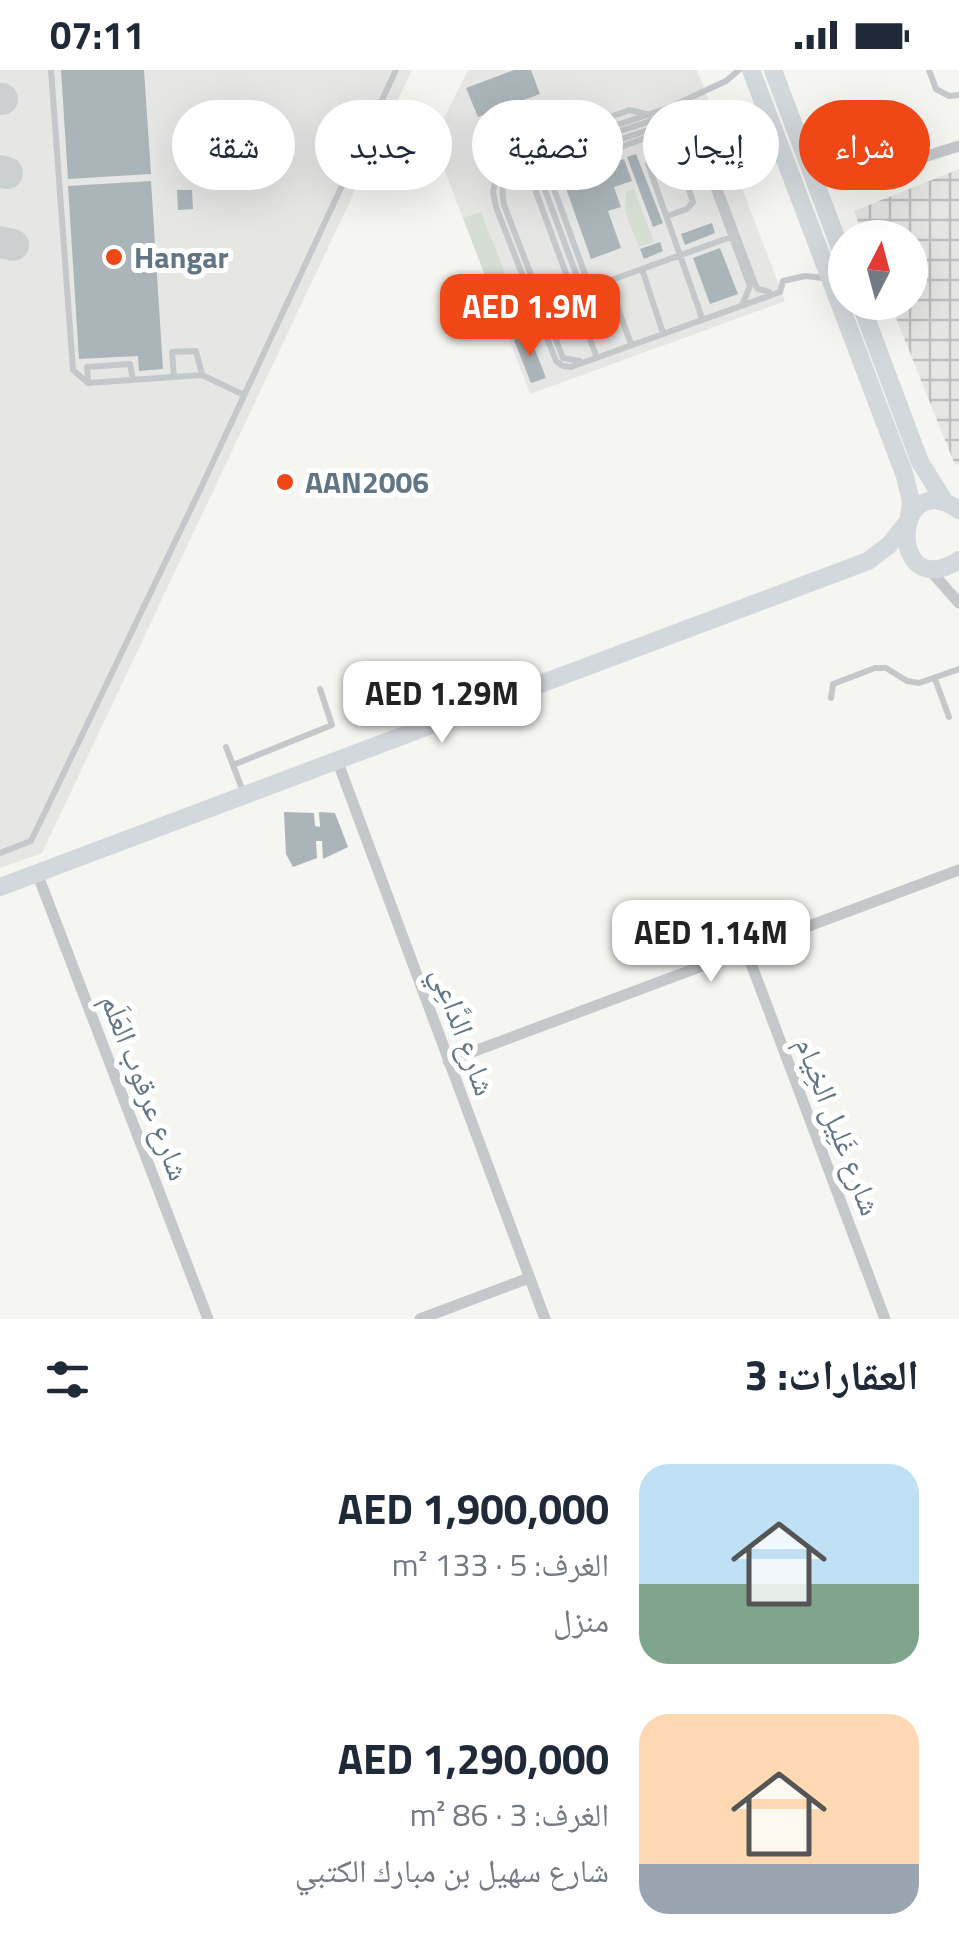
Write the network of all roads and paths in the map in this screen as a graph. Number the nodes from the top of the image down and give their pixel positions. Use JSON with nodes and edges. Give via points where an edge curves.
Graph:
{"nodes":[{"id":1,"x":52,"y":70,"type":"edge"},
{"id":2,"x":396,"y":70,"type":"edge"},
{"id":3,"x":739,"y":70,"type":"edge"},
{"id":4,"x":751,"y":70,"type":"edge"},
{"id":5,"x":773,"y":70,"type":"edge"},
{"id":6,"x":929,"y":70,"type":"edge"},
{"id":7,"x":959,"y":95,"type":"edge"},
{"id":8,"x":685,"y":100,"type":"edge"},
{"id":9,"x":643,"y":116,"type":"edge"},
{"id":10,"x":643,"y":123,"type":"edge"},
{"id":11,"x":643,"y":139,"type":"edge"},
{"id":12,"x":959,"y":146,"type":"edge"},
{"id":13,"x":930,"y":155,"type":"edge"},
{"id":14,"x":495,"y":190,"type":"edge"},
{"id":15,"x":714,"y":190,"type":"edge"},
{"id":16,"x":720,"y":190,"type":"edge"},
{"id":17,"x":667,"y":216,"type":"junction"},
{"id":18,"x":830,"y":220,"type":"edge"},
{"id":19,"x":732,"y":237,"type":"junction"},
{"id":20,"x":680,"y":256,"type":"junction"},
{"id":21,"x":642,"y":269,"type":"junction"},
{"id":22,"x":828,"y":272,"type":"edge"},
{"id":23,"x":828,"y":279,"type":"edge"},
{"id":24,"x":608,"y":281,"type":"junction"},
{"id":25,"x":582,"y":291,"type":"junction"},
{"id":26,"x":780,"y":292,"type":"junction"},
{"id":27,"x":742,"y":304,"type":"junction"},
{"id":28,"x":540,"y":307,"type":"junction"},
{"id":29,"x":702,"y":318,"type":"junction"},
{"id":30,"x":846,"y":320,"type":"edge"},
{"id":31,"x":867,"y":320,"type":"edge"},
{"id":32,"x":663,"y":332,"type":"junction"},
{"id":33,"x":630,"y":344,"type":"junction"},
{"id":34,"x":596,"y":358,"type":"junction"},
{"id":35,"x":202,"y":375,"type":"junction"},
{"id":36,"x":174,"y":377,"type":"junction"},
{"id":37,"x":132,"y":380,"type":"junction"},
{"id":38,"x":88,"y":383,"type":"junction"},
{"id":39,"x":244,"y":395,"type":"junction"},
{"id":40,"x":954,"y":506,"type":"edge"},
{"id":41,"x":907,"y":521,"type":"junction"},
{"id":42,"x":868,"y":560,"type":"junction"},
{"id":43,"x":959,"y":560,"type":"edge"},
{"id":44,"x":921,"y":564,"type":"junction"},
{"id":45,"x":959,"y":603,"type":"edge"},
{"id":46,"x":959,"y":669,"type":"edge"},
{"id":47,"x":935,"y":679,"type":"junction"},
{"id":48,"x":320,"y":689,"type":"dead end"},
{"id":49,"x":831,"y":698,"type":"dead end"},
{"id":50,"x":948,"y":718,"type":"dead end"},
{"id":51,"x":226,"y":748,"type":"dead end"},
{"id":52,"x":337,"y":760,"type":"junction"},
{"id":53,"x":233,"y":766,"type":"junction"},
{"id":54,"x":244,"y":795,"type":"junction"},
{"id":55,"x":0,"y":853,"type":"edge"},
{"id":56,"x":959,"y":870,"type":"edge"},
{"id":57,"x":38,"y":873,"type":"junction"},
{"id":58,"x":0,"y":887,"type":"edge"},
{"id":59,"x":746,"y":950,"type":"junction"},
{"id":60,"x":448,"y":1062,"type":"junction"},
{"id":61,"x":529,"y":1278,"type":"junction"},
{"id":62,"x":208,"y":1319,"type":"edge"},
{"id":63,"x":420,"y":1319,"type":"edge"},
{"id":64,"x":545,"y":1319,"type":"edge"},
{"id":65,"x":885,"y":1319,"type":"edge"}],
"edges":[{"from":1,"to":38,"type":"lane","via":[[73,370]]},
{"from":2,"to":39,"type":"lane"},
{"from":3,"to":8,"type":"lane"},
{"from":4,"to":22,"type":"street"},
{"from":5,"to":18,"type":"street"},
{"from":6,"to":7,"type":"lane","via":[[936,89]]},
{"from":9,"to":28,"type":"lane","via":[[520,157],[504,174],[504,205]]},
{"from":10,"to":25,"type":"lane","via":[[555,152],[536,180]]},
{"from":11,"to":25,"type":"lane","via":[[558,172],[554,189]]},
{"from":12,"to":13,"type":"street"},
{"from":14,"to":28,"type":"lane"},
{"from":15,"to":19,"type":"lane"},
{"from":16,"to":26,"type":"lane","via":[[755,284]]},
{"from":17,"to":17,"type":"lane","via":[[693,202],[678,153],[666,148],[648,158]]},
{"from":17,"to":20,"type":"lane"},
{"from":19,"to":20,"type":"lane"},
{"from":19,"to":27,"type":"lane","via":[[750,286]]},
{"from":20,"to":21,"type":"lane"},
{"from":20,"to":29,"type":"lane"},
{"from":21,"to":24,"type":"lane"},
{"from":21,"to":32,"type":"lane"},
{"from":23,"to":26,"type":"lane","via":[[798,277],[783,281]]},
{"from":24,"to":25,"type":"lane"},
{"from":24,"to":33,"type":"lane"},
{"from":25,"to":28,"type":"lane"},
{"from":25,"to":34,"type":"lane"},
{"from":26,"to":27,"type":"lane"},
{"from":27,"to":29,"type":"lane"},
{"from":28,"to":34,"type":"lane","via":[[563,358]]},
{"from":29,"to":32,"type":"lane"},
{"from":30,"to":41,"type":"street","via":[[905,476]]},
{"from":31,"to":40,"type":"street","via":[[920,462]]},
{"from":32,"to":33,"type":"lane"},
{"from":33,"to":34,"type":"lane"},
{"from":35,"to":36,"type":"lane"},
{"from":35,"to":36,"type":"lane","via":[[196,352],[172,352]]},
{"from":35,"to":39,"type":"lane"},
{"from":36,"to":37,"type":"lane"},
{"from":37,"to":38,"type":"lane"},
{"from":37,"to":38,"type":"lane","via":[[130,364],[87,367]]},
{"from":39,"to":55,"type":"lane","via":[[31,841]]},
{"from":40,"to":41,"type":"street","via":[[925,504]]},
{"from":41,"to":42,"type":"street"},
{"from":41,"to":44,"type":"street","via":[[905,545]]},
{"from":42,"to":44,"type":"street"},
{"from":42,"to":52,"type":"street"},
{"from":43,"to":44,"type":"street","via":[[945,568]]},
{"from":44,"to":45,"type":"street"},
{"from":46,"to":47,"type":"lane"},
{"from":47,"to":49,"type":"lane","via":[[919,683],[874,668],[833,684]]},
{"from":47,"to":50,"type":"lane"},
{"from":48,"to":53,"type":"lane","via":[[332,725]]},
{"from":51,"to":53,"type":"lane"},
{"from":52,"to":54,"type":"street"},
{"from":52,"to":60,"type":"street","name":"شارع الدَّاعِي"},
{"from":53,"to":54,"type":"lane"},
{"from":54,"to":57,"type":"street"},
{"from":56,"to":59,"type":"street"},
{"from":57,"to":58,"type":"street"},
{"from":57,"to":62,"type":"street","name":"شارع عرقوب العَلَم"},
{"from":59,"to":60,"type":"street"},
{"from":59,"to":65,"type":"street","name":"شارع غَلِيل الخِيام"},
{"from":60,"to":61,"type":"street","name":"شارع الدَّاعِي"},
{"from":61,"to":63,"type":"street"},
{"from":61,"to":64,"type":"street","name":"شارع الدَّاعِي"}]}
